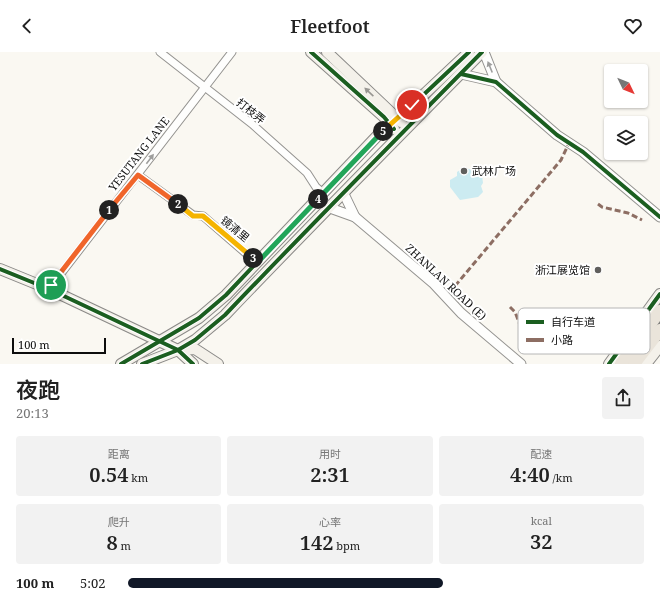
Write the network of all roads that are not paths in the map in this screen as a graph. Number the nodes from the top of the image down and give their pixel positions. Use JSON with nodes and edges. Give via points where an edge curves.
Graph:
{"nodes":[{"id":1,"x":160,"y":52,"type":"edge"},
{"id":2,"x":232,"y":52,"type":"edge"},
{"id":3,"x":327,"y":52,"type":"edge"},
{"id":4,"x":469,"y":52,"type":"edge"},
{"id":5,"x":483,"y":52,"type":"edge"},
{"id":6,"x":310,"y":54,"type":"edge"},
{"id":7,"x":461,"y":74,"type":"junction"},
{"id":8,"x":496,"y":82,"type":"junction"},
{"id":9,"x":203,"y":87,"type":"junction"},
{"id":10,"x":394,"y":122,"type":"junction"},
{"id":11,"x":403,"y":131,"type":"junction"},
{"id":12,"x":138,"y":175,"type":"junction"},
{"id":13,"x":323,"y":193,"type":"junction"},
{"id":14,"x":344,"y":194,"type":"junction"},
{"id":15,"x":330,"y":208,"type":"junction"},
{"id":16,"x":355,"y":217,"type":"junction"},
{"id":17,"x":660,"y":217,"type":"edge"},
{"id":18,"x":257,"y":263,"type":"junction"},
{"id":19,"x":0,"y":269,"type":"edge"},
{"id":20,"x":48,"y":289,"type":"junction"},
{"id":21,"x":660,"y":294,"type":"edge"},
{"id":22,"x":650,"y":308,"type":"edge"},
{"id":23,"x":660,"y":311,"type":"edge"},
{"id":24,"x":650,"y":324,"type":"edge"},
{"id":25,"x":660,"y":330,"type":"edge"},
{"id":26,"x":158,"y":342,"type":"junction"},
{"id":27,"x":650,"y":343,"type":"edge"},
{"id":28,"x":660,"y":346,"type":"edge"},
{"id":29,"x":178,"y":350,"type":"junction"},
{"id":30,"x":616,"y":354,"type":"edge"},
{"id":31,"x":628,"y":354,"type":"edge"},
{"id":32,"x":642,"y":354,"type":"edge"},
{"id":33,"x":121,"y":364,"type":"edge"},
{"id":34,"x":142,"y":364,"type":"edge"},
{"id":35,"x":193,"y":364,"type":"edge"},
{"id":36,"x":218,"y":364,"type":"edge"},
{"id":37,"x":521,"y":364,"type":"edge"},
{"id":38,"x":609,"y":364,"type":"edge"},
{"id":39,"x":620,"y":364,"type":"edge"},
{"id":40,"x":634,"y":364,"type":"edge"},
{"id":41,"x":646,"y":364,"type":"edge"}],
"edges":[{"from":1,"to":9,"type":"street","name":"打枝弄"},
{"from":2,"to":9,"type":"street","name":"YESUTANG LANE"},
{"from":10,"to":3,"type":"main road","one_way":true},
{"from":4,"to":10,"type":"main road"},
{"from":5,"to":7,"type":"main road"},
{"from":8,"to":5,"type":"street","one_way":true},
{"from":6,"to":10,"type":"main road","via":[[380,120]]},
{"from":7,"to":8,"type":"street"},
{"from":7,"to":11,"type":"main road"},
{"from":8,"to":17,"type":"street","via":[[557,135],[583,152]]},
{"from":12,"to":9,"type":"street","name":"YESUTANG LANE","one_way":true},
{"from":9,"to":13,"type":"street","name":"打枝弄","via":[[252,124],[307,173]]},
{"from":10,"to":11,"type":"main road"},
{"from":10,"to":13,"type":"main road","via":[[379,134]]},
{"from":11,"to":14,"type":"main road"},
{"from":12,"to":18,"type":"street","name":"镜清里","via":[[193,216],[203,216]]},
{"from":12,"to":20,"type":"street","name":"YESUTANG LANE"},
{"from":13,"to":18,"type":"main road"},
{"from":14,"to":15,"type":"main road"},
{"from":14,"to":16,"type":"street","name":"ZHANLAN ROAD (E)"},
{"from":15,"to":16,"type":"street","name":"ZHANLAN ROAD (E)"},
{"from":15,"to":29,"type":"main road","via":[[225,315],[195,340]]},
{"from":16,"to":37,"type":"street","name":"ZHANLAN ROAD (E)","via":[[433,283],[461,313]]},
{"from":18,"to":26,"type":"main road","via":[[199,318]]},
{"from":19,"to":20,"type":"main road"},
{"from":20,"to":26,"type":"main road"},
{"from":21,"to":22,"type":"main road"},
{"from":23,"to":24,"type":"main road"},
{"from":25,"to":27,"type":"main road"},
{"from":26,"to":29,"type":"main road"},
{"from":26,"to":33,"type":"main road"},
{"from":28,"to":41,"type":"main road"},
{"from":29,"to":34,"type":"main road"},
{"from":29,"to":35,"type":"main road"},
{"from":29,"to":36,"type":"main road","via":[[194,349]]},
{"from":30,"to":38,"type":"main road"},
{"from":31,"to":39,"type":"main road"},
{"from":32,"to":40,"type":"main road"}]}
